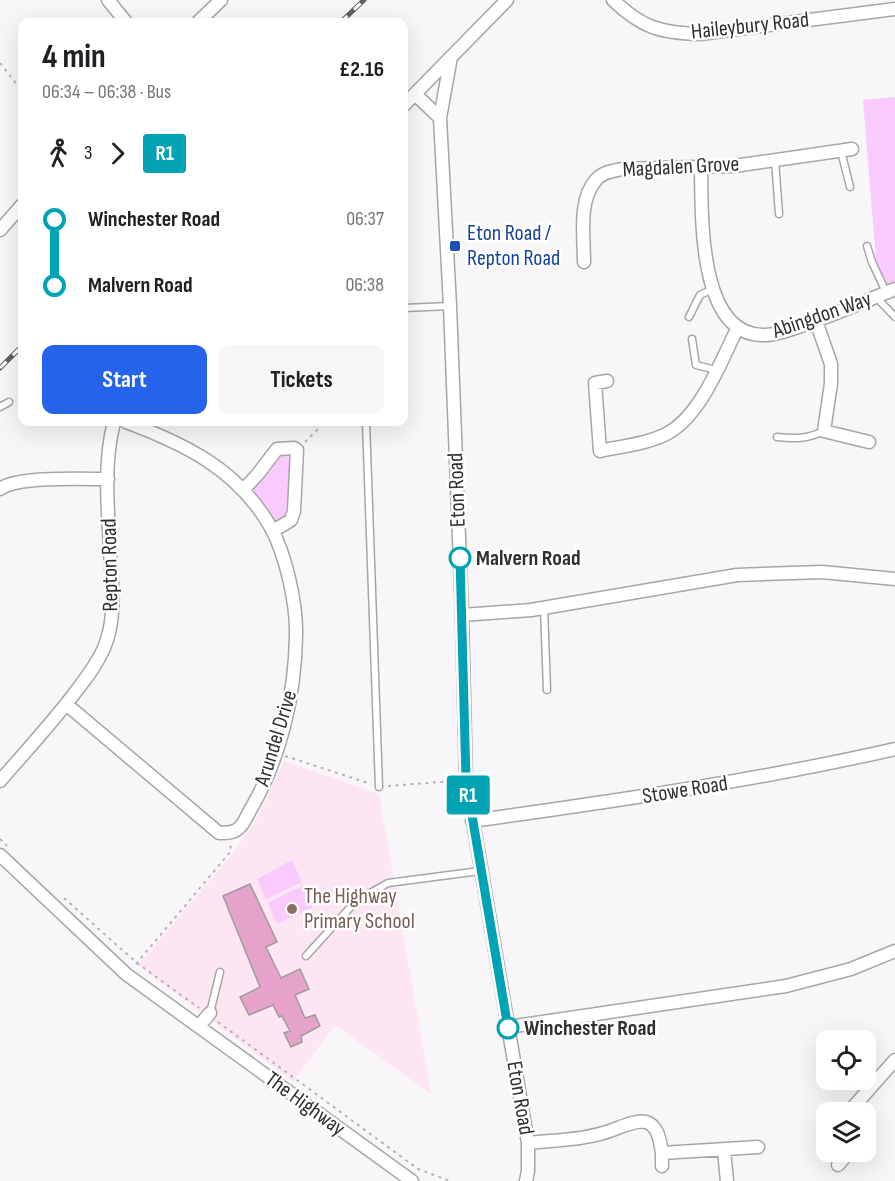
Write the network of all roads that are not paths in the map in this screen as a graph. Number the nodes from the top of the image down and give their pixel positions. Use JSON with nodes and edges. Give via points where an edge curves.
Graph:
{"nodes":[{"id":1,"x":108,"y":0,"type":"edge"},
{"id":2,"x":221,"y":0,"type":"edge"},
{"id":3,"x":507,"y":0,"type":"edge"},
{"id":4,"x":614,"y":0,"type":"edge"},
{"id":5,"x":895,"y":9,"type":"edge"},
{"id":6,"x":123,"y":18,"type":"edge"},
{"id":7,"x":202,"y":18,"type":"edge"},
{"id":8,"x":451,"y":57,"type":"junction"},
{"id":9,"x":415,"y":94,"type":"junction"},
{"id":10,"x":408,"y":101,"type":"edge"},
{"id":11,"x":440,"y":118,"type":"junction"},
{"id":12,"x":846,"y":150,"type":"joint"},
{"id":13,"x":775,"y":160,"type":"junction"},
{"id":14,"x":701,"y":168,"type":"junction"},
{"id":15,"x":850,"y":187,"type":"dead end"},
{"id":16,"x":18,"y":210,"type":"edge"},
{"id":17,"x":779,"y":214,"type":"dead end"},
{"id":18,"x":0,"y":230,"type":"edge"},
{"id":19,"x":867,"y":246,"type":"dead end"},
{"id":20,"x":584,"y":262,"type":"dead end"},
{"id":21,"x":713,"y":289,"type":"junction"},
{"id":22,"x":886,"y":293,"type":"edge"},
{"id":23,"x":450,"y":306,"type":"junction"},
{"id":24,"x":408,"y":308,"type":"edge"},
{"id":25,"x":689,"y":317,"type":"dead end"},
{"id":26,"x":895,"y":317,"type":"edge"},
{"id":27,"x":816,"y":321,"type":"junction"},
{"id":28,"x":737,"y":329,"type":"junction"},
{"id":29,"x":692,"y":339,"type":"dead end"},
{"id":30,"x":716,"y":370,"type":"junction"},
{"id":31,"x":607,"y":381,"type":"dead end"},
{"id":32,"x":9,"y":402,"type":"dead end"},
{"id":33,"x":0,"y":407,"type":"edge"},
{"id":34,"x":113,"y":426,"type":"edge"},
{"id":35,"x":137,"y":426,"type":"edge"},
{"id":36,"x":366,"y":426,"type":"edge"},
{"id":37,"x":824,"y":431,"type":"junction"},
{"id":38,"x":777,"y":437,"type":"dead end"},
{"id":39,"x":869,"y":442,"type":"dead end"},
{"id":40,"x":108,"y":479,"type":"junction"},
{"id":41,"x":1,"y":486,"type":"edge"},
{"id":42,"x":244,"y":489,"type":"junction"},
{"id":43,"x":273,"y":531,"type":"junction"},
{"id":44,"x":895,"y":579,"type":"edge"},
{"id":45,"x":544,"y":608,"type":"junction"},
{"id":46,"x":462,"y":615,"type":"junction"},
{"id":47,"x":547,"y":690,"type":"dead end"},
{"id":48,"x":66,"y":704,"type":"junction"},
{"id":49,"x":895,"y":749,"type":"edge"},
{"id":50,"x":0,"y":781,"type":"edge"},
{"id":51,"x":379,"y":787,"type":"dead end"},
{"id":52,"x":472,"y":821,"type":"junction"},
{"id":53,"x":0,"y":855,"type":"edge"},
{"id":54,"x":480,"y":871,"type":"junction"},
{"id":55,"x":895,"y":951,"type":"edge"},
{"id":56,"x":306,"y":956,"type":"dead end"},
{"id":57,"x":220,"y":972,"type":"dead end"},
{"id":58,"x":210,"y":1013,"type":"joint"},
{"id":59,"x":199,"y":1026,"type":"junction"},
{"id":60,"x":508,"y":1027,"type":"junction"},
{"id":61,"x":895,"y":1060,"type":"edge"},
{"id":62,"x":858,"y":1102,"type":"edge"},
{"id":63,"x":528,"y":1143,"type":"junction"},
{"id":64,"x":758,"y":1147,"type":"dead end"},
{"id":65,"x":724,"y":1150,"type":"junction"},
{"id":66,"x":841,"y":1162,"type":"edge"},
{"id":67,"x":838,"y":1165,"type":"dead end"},
{"id":68,"x":412,"y":1181,"type":"edge"},
{"id":69,"x":526,"y":1181,"type":"edge"},
{"id":70,"x":727,"y":1181,"type":"edge"}],
"edges":[{"from":1,"to":6,"type":"street"},
{"from":2,"to":7,"type":"street"},
{"from":3,"to":8,"type":"street"},
{"from":4,"to":5,"type":"street","name":"Haileybury Road","via":[[646,25],[669,33],[690,34]]},
{"from":8,"to":9,"type":"street"},
{"from":8,"to":11,"type":"street","name":"Eton Road"},
{"from":9,"to":10,"type":"street"},
{"from":9,"to":11,"type":"street"},
{"from":11,"to":23,"type":"street","name":"Eton Road"},
{"from":12,"to":13,"type":"street","name":"Magdalen Grove"},
{"from":12,"to":15,"type":"lane"},
{"from":13,"to":14,"type":"street","name":"Magdalen Grove"},
{"from":13,"to":17,"type":"lane"},
{"from":14,"to":20,"type":"street","name":"Magdalen Grove","via":[[622,169],[596,179],[585,211]]},
{"from":14,"to":21,"type":"street","name":"Abingdon Way","via":[[702,225]]},
{"from":16,"to":18,"type":"street"},
{"from":19,"to":22,"type":"lane"},
{"from":21,"to":25,"type":"lane","via":[[700,295]]},
{"from":21,"to":28,"type":"street","name":"Abingdon Way","via":[[724,314]]},
{"from":22,"to":26,"type":"lane"},
{"from":22,"to":27,"type":"street","name":"Abingdon Way"},
{"from":23,"to":24,"type":"lane"},
{"from":23,"to":46,"type":"street","name":"Eton Road"},
{"from":27,"to":28,"type":"street","name":"Abingdon Way","via":[[766,335]]},
{"from":27,"to":37,"type":"street","via":[[831,364]]},
{"from":28,"to":30,"type":"street"},
{"from":29,"to":30,"type":"lane","via":[[696,365]]},
{"from":30,"to":31,"type":"street","via":[[685,421],[668,433],[600,451],[595,383]]},
{"from":32,"to":33,"type":"lane"},
{"from":34,"to":40,"type":"street","name":"Repton Road"},
{"from":35,"to":42,"type":"street","name":"Arundel Drive","via":[[203,456]]},
{"from":36,"to":51,"type":"lane"},
{"from":37,"to":38,"type":"lane","via":[[797,440]]},
{"from":37,"to":39,"type":"street"},
{"from":40,"to":41,"type":"street","via":[[23,481]]},
{"from":40,"to":48,"type":"street","name":"Repton Road","via":[[111,621],[93,669]]},
{"from":42,"to":43,"type":"street","name":"Arundel Drive"},
{"from":42,"to":43,"type":"street","via":[[277,449],[297,450],[294,511],[291,520]]},
{"from":43,"to":48,"type":"street","name":"Arundel Drive","via":[[289,576],[295,623],[292,694],[276,753],[240,828],[219,833]]},
{"from":44,"to":45,"type":"street","via":[[822,572],[737,575]]},
{"from":45,"to":46,"type":"street"},
{"from":45,"to":47,"type":"lane"},
{"from":46,"to":52,"type":"street","name":"Eton Road","via":[[466,780]]},
{"from":48,"to":50,"type":"street","name":"Repton Road"},
{"from":49,"to":52,"type":"street","name":"Stowe Road","via":[[805,770],[684,791]]},
{"from":52,"to":54,"type":"street","name":"Eton Road"},
{"from":53,"to":59,"type":"street","name":"The Highway","via":[[126,974]]},
{"from":54,"to":56,"type":"lane","via":[[388,884],[356,901]]},
{"from":54,"to":60,"type":"street","name":"Eton Road"},
{"from":55,"to":60,"type":"street","via":[[851,969],[786,986]]},
{"from":57,"to":58,"type":"lane"},
{"from":58,"to":59,"type":"street"},
{"from":59,"to":68,"type":"street","name":"The Highway"},
{"from":60,"to":63,"type":"street","name":"Eton Road"},
{"from":61,"to":62,"type":"street"},
{"from":63,"to":65,"type":"street","via":[[602,1134],[645,1122],[655,1127],[662,1159]]},
{"from":63,"to":69,"type":"street","name":"Eton Road"},
{"from":64,"to":65,"type":"street"},
{"from":65,"to":70,"type":"street"},
{"from":66,"to":67,"type":"street"}]}
